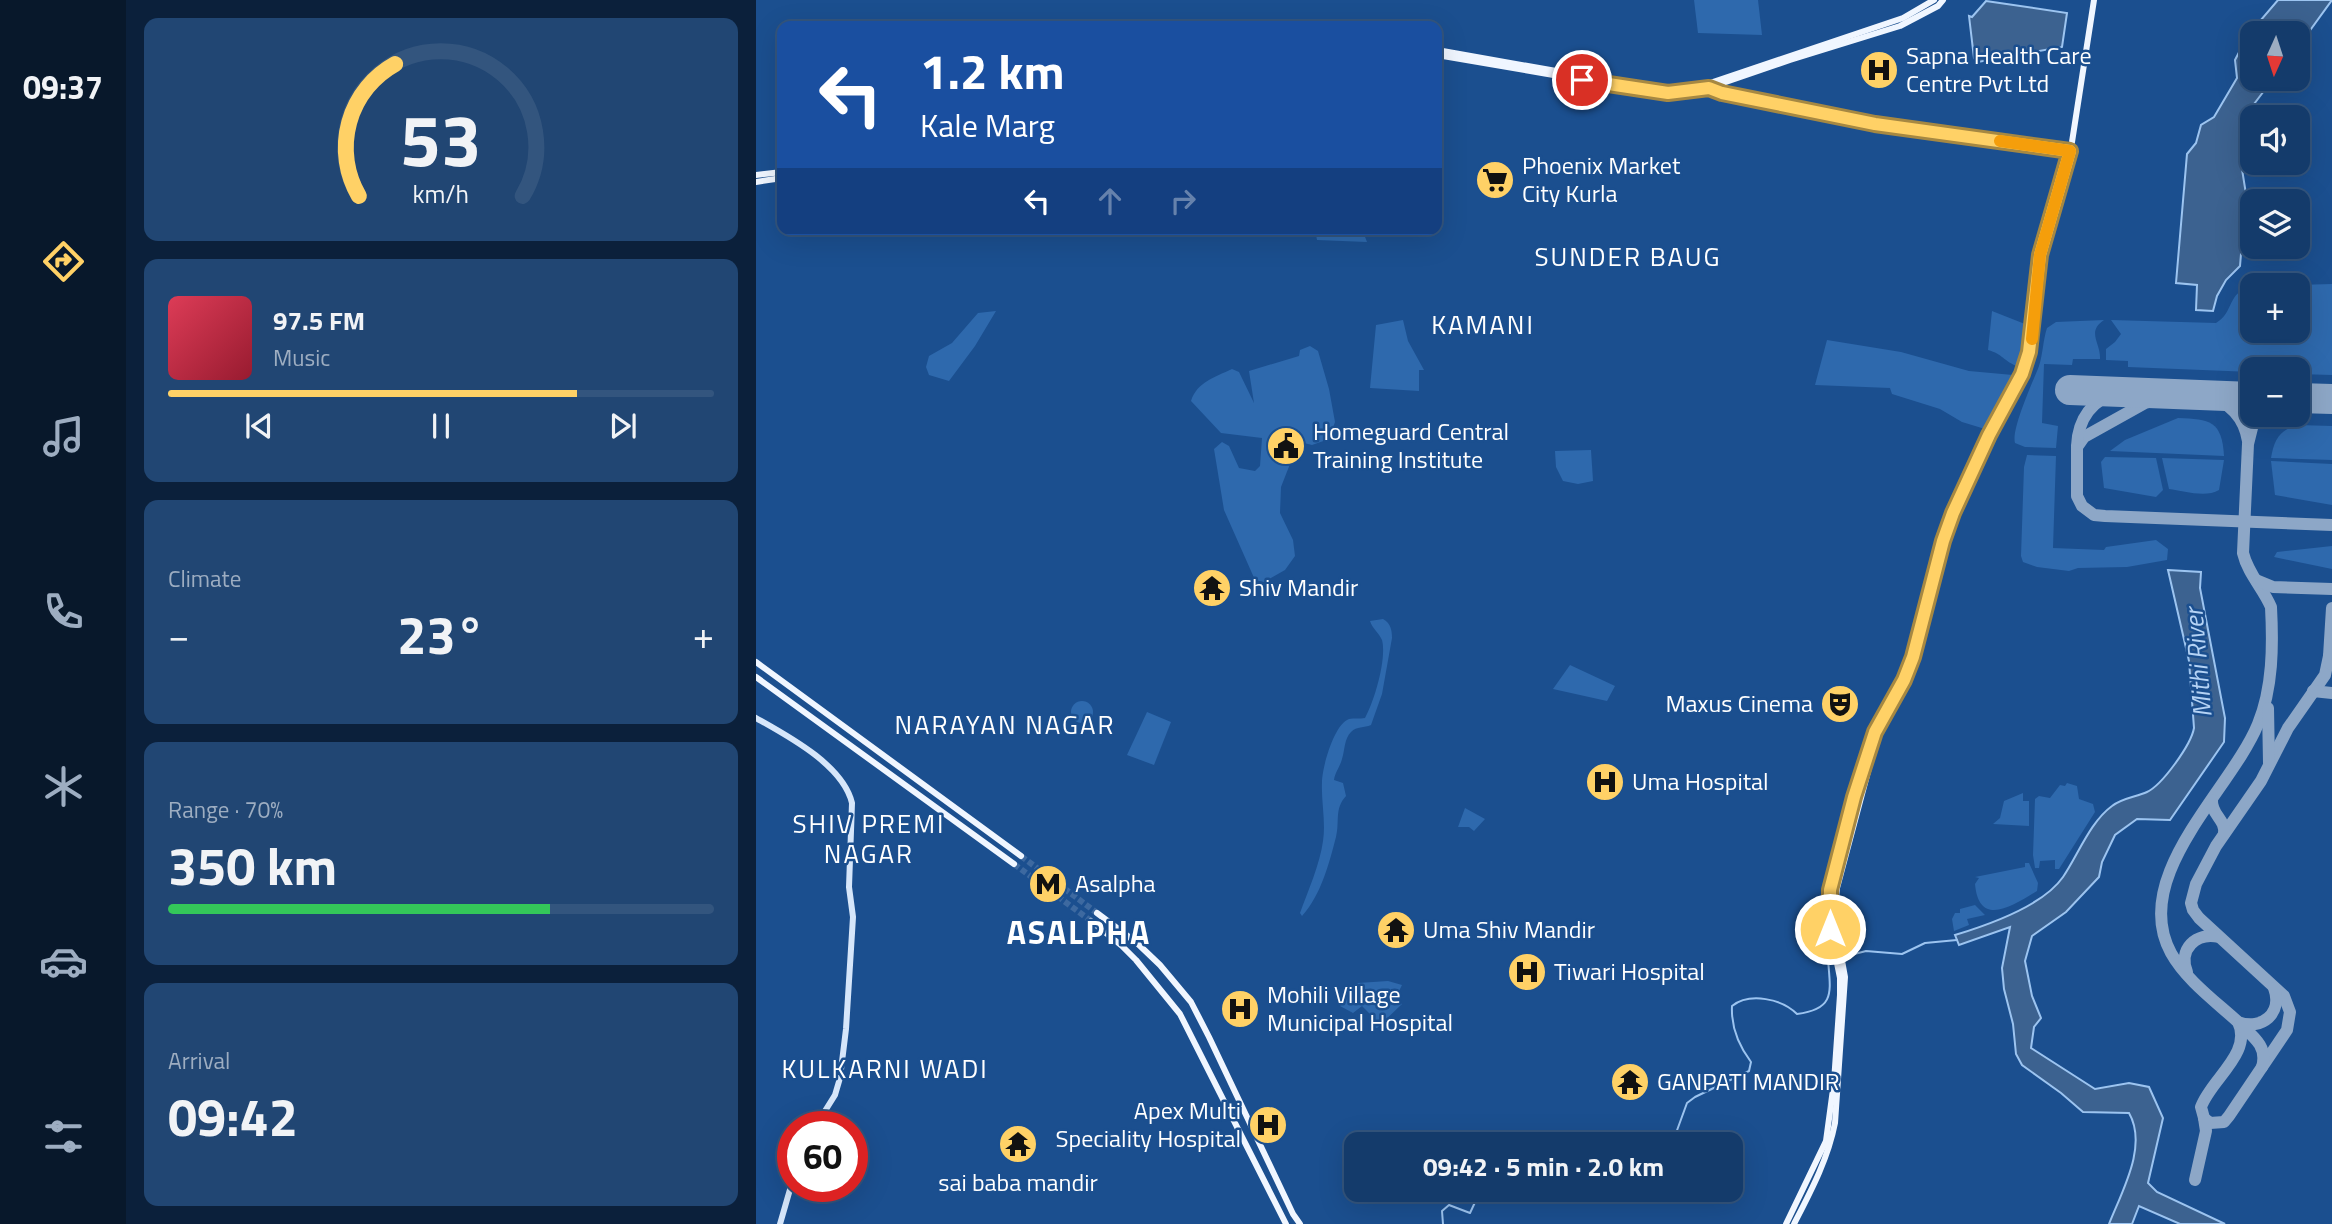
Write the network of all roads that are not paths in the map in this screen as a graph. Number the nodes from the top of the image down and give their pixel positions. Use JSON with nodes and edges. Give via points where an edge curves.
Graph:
{"nodes":[{"id":1,"x":1934,"y":0,"type":"edge"},
{"id":2,"x":1944,"y":0,"type":"edge"},
{"id":3,"x":2094,"y":0,"type":"edge"},
{"id":4,"x":1442,"y":54,"type":"edge"},
{"id":5,"x":1708,"y":86,"type":"junction"},
{"id":6,"x":2070,"y":151,"type":"junction"},
{"id":7,"x":777,"y":174,"type":"edge"},
{"id":8,"x":756,"y":175,"type":"edge"},
{"id":9,"x":772,"y":176,"type":"junction"},
{"id":10,"x":777,"y":177,"type":"edge"},
{"id":11,"x":756,"y":182,"type":"edge"},
{"id":12,"x":756,"y":662,"type":"edge"},
{"id":13,"x":756,"y":677,"type":"edge"},
{"id":14,"x":756,"y":718,"type":"edge"},
{"id":15,"x":1003,"y":842,"type":"junction"},
{"id":16,"x":996,"y":850,"type":"junction"},
{"id":17,"x":1021,"y":856,"type":"tunnel mouth"},
{"id":18,"x":1014,"y":864,"type":"tunnel mouth"},
{"id":19,"x":1097,"y":913,"type":"tunnel mouth"},
{"id":20,"x":1091,"y":921,"type":"tunnel mouth"},
{"id":21,"x":825,"y":1111,"type":"edge"},
{"id":22,"x":1245,"y":1113,"type":"junction"},
{"id":23,"x":1233,"y":1118,"type":"junction"},
{"id":24,"x":1832,"y":1122,"type":"junction"},
{"id":25,"x":786,"y":1202,"type":"edge"},
{"id":26,"x":780,"y":1224,"type":"edge"},
{"id":27,"x":1286,"y":1224,"type":"edge"},
{"id":28,"x":1300,"y":1224,"type":"edge"},
{"id":29,"x":1786,"y":1224,"type":"edge"},
{"id":30,"x":1794,"y":1224,"type":"edge"}],
"edges":[{"from":1,"to":5,"type":"main road","via":[[1903,18]]},
{"from":2,"to":5,"type":"main road","via":[[1900,26]]},
{"from":3,"to":6,"type":"main road"},
{"from":4,"to":5,"type":"main road","via":[[1668,93]]},
{"from":5,"to":6,"type":"main road","via":[[1722,93],[1875,124]]},
{"from":6,"to":24,"type":"main road","via":[[2040,255],[2029,352],[2022,374],[1953,513],[1913,657],[1875,732],[1830,890],[1841,963]]},
{"from":7,"to":9,"type":"main road"},
{"from":8,"to":9,"type":"main road"},
{"from":9,"to":10,"type":"main road"},
{"from":9,"to":11,"type":"main road"},
{"from":12,"to":15,"type":"main road"},
{"from":13,"to":16,"type":"main road"},
{"from":14,"to":21,"type":"main road","via":[[803,745],[842,780],[852,803],[849,887],[853,917],[846,1029],[840,1078]]},
{"from":15,"to":16,"type":"main road"},
{"from":15,"to":17,"type":"main road"},
{"from":16,"to":18,"type":"main road"},
{"from":19,"to":22,"type":"main road","via":[[1137,943],[1191,1002]]},
{"from":20,"to":23,"type":"main road","via":[[1122,946],[1180,1014]]},
{"from":22,"to":23,"type":"main road"},
{"from":22,"to":28,"type":"main road"},
{"from":23,"to":27,"type":"main road"},
{"from":24,"to":29,"type":"main road"},
{"from":24,"to":30,"type":"main road","via":[[1831,1143]]},
{"from":25,"to":26,"type":"main road"}]}
